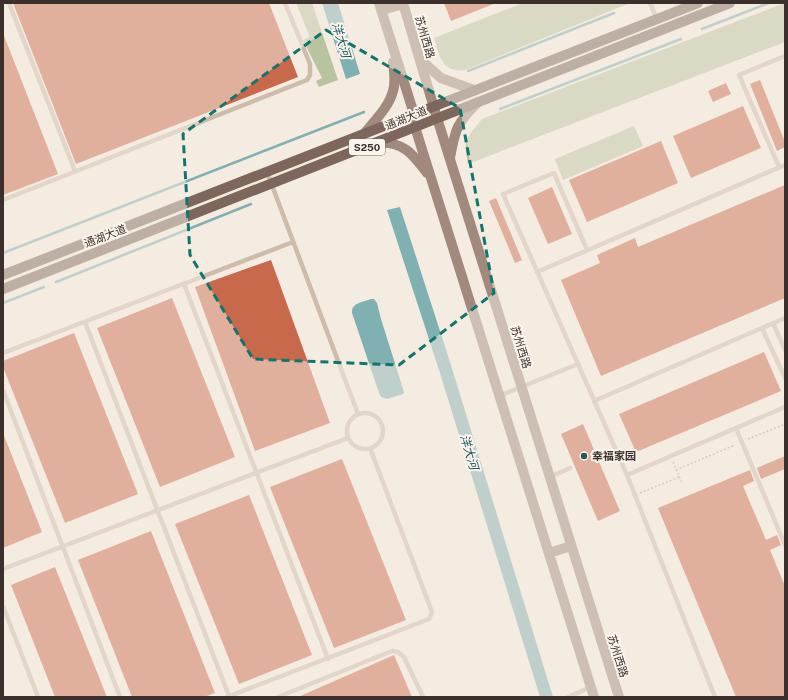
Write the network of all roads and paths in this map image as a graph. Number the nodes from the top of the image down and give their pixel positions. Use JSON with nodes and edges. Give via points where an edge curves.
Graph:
{"nodes":[{"id":1,"x":9,"y":3,"type":"edge"},
{"id":2,"x":285,"y":3,"type":"edge"},
{"id":3,"x":403,"y":3,"type":"edge"},
{"id":4,"x":650,"y":3,"type":"edge"},
{"id":5,"x":698,"y":3,"type":"edge"},
{"id":6,"x":730,"y":3,"type":"edge"},
{"id":7,"x":381,"y":7,"type":"edge"},
{"id":8,"x":657,"y":19,"type":"junction"},
{"id":9,"x":390,"y":38,"type":"junction"},
{"id":10,"x":785,"y":56,"type":"edge"},
{"id":11,"x":419,"y":58,"type":"junction"},
{"id":12,"x":474,"y":90,"type":"junction"},
{"id":13,"x":479,"y":102,"type":"junction"},
{"id":14,"x":434,"y":107,"type":"junction"},
{"id":15,"x":414,"y":114,"type":"junction"},
{"id":16,"x":436,"y":118,"type":"junction"},
{"id":17,"x":415,"y":127,"type":"junction"},
{"id":18,"x":365,"y":133,"type":"junction"},
{"id":19,"x":379,"y":142,"type":"junction"},
{"id":20,"x":450,"y":160,"type":"junction"},
{"id":21,"x":785,"y":165,"type":"edge"},
{"id":22,"x":779,"y":167,"type":"junction"},
{"id":23,"x":75,"y":172,"type":"junction"},
{"id":24,"x":267,"y":172,"type":"junction"},
{"id":25,"x":431,"y":180,"type":"junction"},
{"id":26,"x":271,"y":184,"type":"junction"},
{"id":27,"x":3,"y":200,"type":"edge"},
{"id":28,"x":293,"y":242,"type":"junction"},
{"id":29,"x":587,"y":250,"type":"junction"},
{"id":30,"x":537,"y":272,"type":"junction"},
{"id":31,"x":3,"y":275,"type":"edge"},
{"id":32,"x":184,"y":284,"type":"junction"},
{"id":33,"x":3,"y":289,"type":"edge"},
{"id":34,"x":785,"y":318,"type":"edge"},
{"id":35,"x":84,"y":322,"type":"junction"},
{"id":36,"x":773,"y":323,"type":"junction"},
{"id":37,"x":762,"y":328,"type":"junction"},
{"id":38,"x":785,"y":350,"type":"edge"},
{"id":39,"x":3,"y":353,"type":"edge"},
{"id":40,"x":578,"y":364,"type":"junction"},
{"id":41,"x":785,"y":378,"type":"edge"},
{"id":42,"x":521,"y":387,"type":"junction"},
{"id":43,"x":3,"y":390,"type":"edge"},
{"id":44,"x":499,"y":396,"type":"junction"},
{"id":45,"x":594,"y":401,"type":"junction"},
{"id":46,"x":785,"y":407,"type":"edge"},
{"id":47,"x":358,"y":414,"type":"junction"},
{"id":48,"x":785,"y":424,"type":"edge"},
{"id":49,"x":736,"y":428,"type":"junction"},
{"id":50,"x":348,"y":438,"type":"junction"},
{"id":51,"x":742,"y":442,"type":"junction"},
{"id":52,"x":370,"y":448,"type":"junction"},
{"id":53,"x":670,"y":456,"type":"junction"},
{"id":54,"x":570,"y":468,"type":"dead end"},
{"id":55,"x":676,"y":470,"type":"junction"},
{"id":56,"x":256,"y":473,"type":"junction"},
{"id":57,"x":627,"y":475,"type":"junction"},
{"id":58,"x":550,"y":476,"type":"junction"},
{"id":59,"x":679,"y":477,"type":"junction"},
{"id":60,"x":682,"y":483,"type":"dead end"},
{"id":61,"x":635,"y":495,"type":"junction"},
{"id":62,"x":157,"y":510,"type":"junction"},
{"id":63,"x":785,"y":545,"type":"edge"},
{"id":64,"x":62,"y":546,"type":"junction"},
{"id":65,"x":571,"y":546,"type":"junction"},
{"id":66,"x":549,"y":553,"type":"junction"},
{"id":67,"x":3,"y":568,"type":"edge"},
{"id":68,"x":3,"y":606,"type":"edge"},
{"id":69,"x":328,"y":659,"type":"junction"},
{"id":70,"x":592,"y":692,"type":"edge"},
{"id":71,"x":38,"y":697,"type":"edge"},
{"id":72,"x":120,"y":697,"type":"edge"},
{"id":73,"x":228,"y":697,"type":"edge"},
{"id":74,"x":278,"y":697,"type":"edge"},
{"id":75,"x":423,"y":697,"type":"edge"},
{"id":76,"x":568,"y":697,"type":"edge"},
{"id":77,"x":619,"y":697,"type":"edge"},
{"id":78,"x":715,"y":697,"type":"edge"}],
"edges":[{"from":1,"to":23,"type":"lane"},
{"from":2,"to":23,"type":"lane","via":[[310,64],[310,75],[307,80]]},
{"from":3,"to":7,"type":"main road"},
{"from":3,"to":11,"type":"main road","name":"苏州西路"},
{"from":4,"to":8,"type":"lane"},
{"from":5,"to":8,"type":"main road","name":"通湖大道","number":"S250"},
{"from":6,"to":13,"type":"main road","name":"通湖大道","number":"S250"},
{"from":7,"to":9,"type":"main road"},
{"from":8,"to":12,"type":"main road","name":"通湖大道","number":"S250"},
{"from":9,"to":15,"type":"main road"},
{"from":9,"to":18,"type":"main road","via":[[395,76],[393,91],[383,110]]},
{"from":10,"to":22,"type":"lane","via":[[739,75]]},
{"from":11,"to":12,"type":"main road","via":[[441,78]]},
{"from":11,"to":14,"type":"main road","name":"苏州西路"},
{"from":12,"to":14,"type":"main road","name":"通湖大道","number":"S250"},
{"from":13,"to":16,"type":"main road","name":"通湖大道","number":"S250"},
{"from":13,"to":20,"type":"main road","via":[[458,125]]},
{"from":14,"to":15,"type":"main road","name":"通湖大道","number":"S250"},
{"from":14,"to":16,"type":"main road","name":"苏州西路"},
{"from":15,"to":17,"type":"main road"},
{"from":15,"to":18,"type":"main road","name":"通湖大道","number":"S250"},
{"from":16,"to":17,"type":"main road","name":"通湖大道","number":"S250"},
{"from":16,"to":20,"type":"main road","name":"苏州西路"},
{"from":17,"to":19,"type":"main road","name":"通湖大道","number":"S250"},
{"from":17,"to":25,"type":"main road"},
{"from":18,"to":24,"type":"main road","name":"通湖大道","number":"S250"},
{"from":19,"to":25,"type":"main road","via":[[392,142],[408,151],[417,159]]},
{"from":19,"to":26,"type":"main road","name":"通湖大道","number":"S250"},
{"from":20,"to":42,"type":"main road","name":"苏州西路"},
{"from":21,"to":22,"type":"lane"},
{"from":22,"to":29,"type":"lane"},
{"from":23,"to":27,"type":"lane"},
{"from":24,"to":26,"type":"lane"},
{"from":24,"to":31,"type":"main road","name":"通湖大道","number":"S250"},
{"from":25,"to":44,"type":"main road"},
{"from":26,"to":28,"type":"lane"},
{"from":26,"to":33,"type":"main road","name":"通湖大道","number":"S250"},
{"from":28,"to":32,"type":"lane"},
{"from":28,"to":47,"type":"lane"},
{"from":29,"to":30,"type":"lane"},
{"from":29,"to":30,"type":"lane","via":[[554,173],[503,194]]},
{"from":30,"to":40,"type":"lane"},
{"from":32,"to":35,"type":"lane"},
{"from":32,"to":56,"type":"lane"},
{"from":34,"to":36,"type":"lane"},
{"from":35,"to":39,"type":"lane"},
{"from":35,"to":62,"type":"lane"},
{"from":36,"to":37,"type":"lane"},
{"from":36,"to":38,"type":"lane"},
{"from":37,"to":41,"type":"lane"},
{"from":37,"to":45,"type":"lane"},
{"from":40,"to":42,"type":"lane"},
{"from":40,"to":45,"type":"lane"},
{"from":42,"to":44,"type":"lane"},
{"from":42,"to":58,"type":"main road","name":"苏州西路"},
{"from":43,"to":64,"type":"lane"},
{"from":44,"to":66,"type":"main road"},
{"from":45,"to":57,"type":"lane"},
{"from":46,"to":49,"type":"lane"},
{"from":47,"to":50,"type":"lane","via":[[349,421]]},
{"from":47,"to":52,"type":"lane","via":[[370,413],[380,420],[382,438]]},
{"from":48,"to":51,"type":"path"},
{"from":49,"to":51,"type":"lane"},
{"from":49,"to":53,"type":"lane"},
{"from":50,"to":52,"type":"lane","via":[[356,447]]},
{"from":50,"to":56,"type":"lane"},
{"from":51,"to":55,"type":"path"},
{"from":51,"to":63,"type":"lane"},
{"from":52,"to":69,"type":"lane","via":[[432,612],[425,621]]},
{"from":53,"to":55,"type":"path"},
{"from":53,"to":57,"type":"lane"},
{"from":54,"to":58,"type":"lane"},
{"from":55,"to":59,"type":"path"},
{"from":56,"to":62,"type":"lane"},
{"from":56,"to":69,"type":"lane"},
{"from":57,"to":61,"type":"lane"},
{"from":58,"to":65,"type":"main road","name":"苏州西路"},
{"from":59,"to":60,"type":"path"},
{"from":59,"to":61,"type":"path"},
{"from":61,"to":78,"type":"lane"},
{"from":62,"to":64,"type":"lane"},
{"from":62,"to":73,"type":"lane"},
{"from":64,"to":67,"type":"lane"},
{"from":64,"to":72,"type":"lane"},
{"from":65,"to":66,"type":"main road"},
{"from":65,"to":77,"type":"main road","name":"苏州西路"},
{"from":66,"to":70,"type":"main road"},
{"from":68,"to":71,"type":"lane"},
{"from":69,"to":73,"type":"lane"},
{"from":70,"to":76,"type":"lane"},
{"from":74,"to":75,"type":"lane","via":[[392,651],[404,656]]}]}
